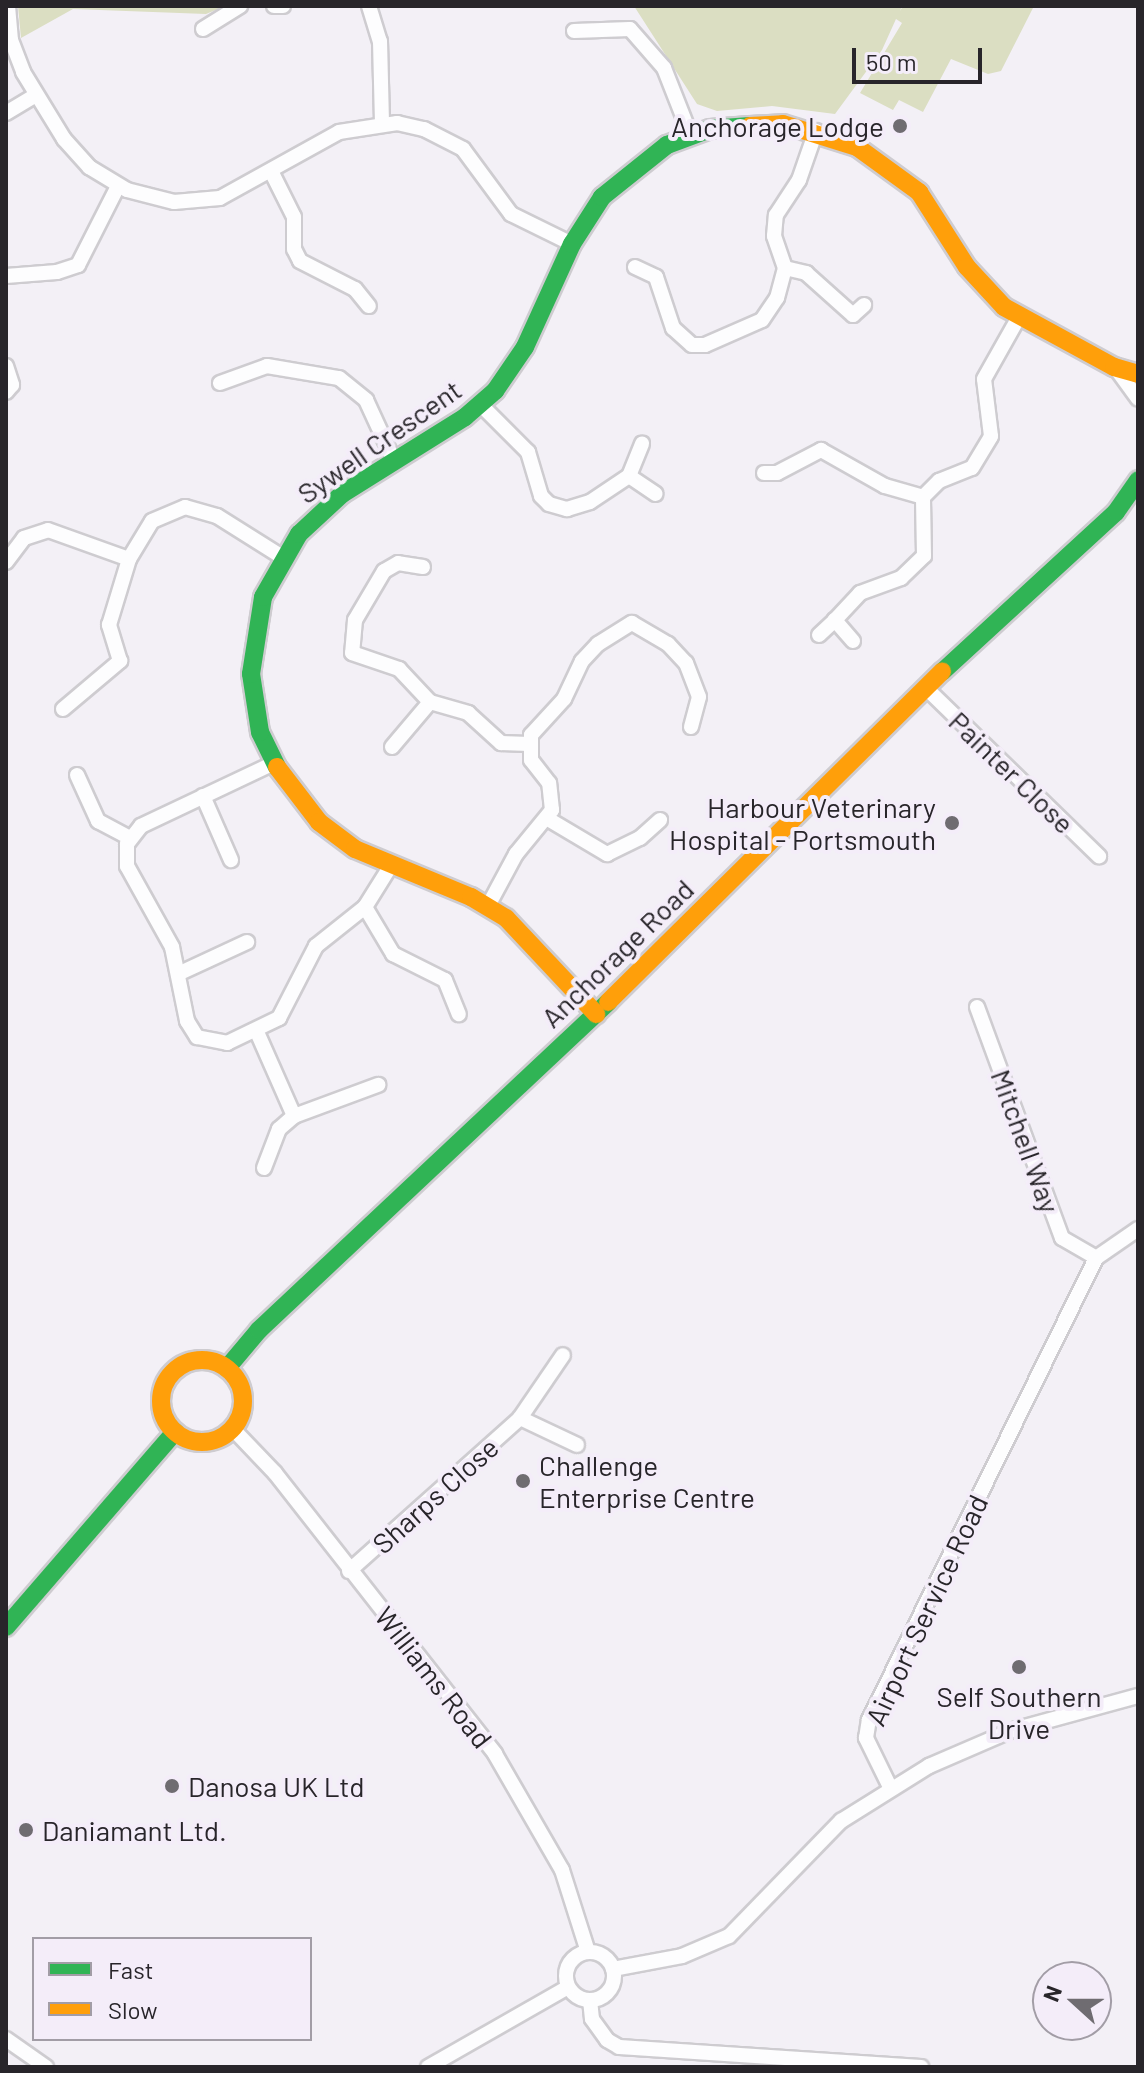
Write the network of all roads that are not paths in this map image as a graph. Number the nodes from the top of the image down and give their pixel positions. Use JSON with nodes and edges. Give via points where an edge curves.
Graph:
{"nodes":[{"id":1,"x":8,"y":6,"type":"edge"},
{"id":2,"x":240,"y":6,"type":"edge"},
{"id":3,"x":274,"y":6,"type":"edge"},
{"id":4,"x":283,"y":6,"type":"edge"},
{"id":5,"x":369,"y":6,"type":"edge"},
{"id":6,"x":203,"y":29,"type":"dead end"},
{"id":7,"x":574,"y":31,"type":"dead end"},
{"id":8,"x":36,"y":95,"type":"junction"},
{"id":9,"x":6,"y":113,"type":"edge"},
{"id":10,"x":382,"y":123,"type":"junction"},
{"id":11,"x":816,"y":131,"type":"junction"},
{"id":12,"x":690,"y":134,"type":"junction"},
{"id":13,"x":271,"y":171,"type":"junction"},
{"id":14,"x":118,"y":186,"type":"junction"},
{"id":15,"x":572,"y":244,"type":"junction"},
{"id":16,"x":635,"y":267,"type":"dead end"},
{"id":17,"x":785,"y":268,"type":"junction"},
{"id":18,"x":6,"y":276,"type":"edge"},
{"id":19,"x":864,"y":305,"type":"dead end"},
{"id":20,"x":369,"y":306,"type":"dead end"},
{"id":21,"x":1019,"y":317,"type":"junction"},
{"id":22,"x":6,"y":366,"type":"edge"},
{"id":23,"x":1114,"y":367,"type":"junction"},
{"id":24,"x":1138,"y":374,"type":"edge"},
{"id":25,"x":220,"y":383,"type":"dead end"},
{"id":26,"x":6,"y":392,"type":"edge"},
{"id":27,"x":1138,"y":399,"type":"edge"},
{"id":28,"x":480,"y":404,"type":"junction"},
{"id":29,"x":642,"y":443,"type":"dead end"},
{"id":30,"x":394,"y":461,"type":"junction"},
{"id":31,"x":764,"y":473,"type":"dead end"},
{"id":32,"x":629,"y":476,"type":"junction"},
{"id":33,"x":1138,"y":480,"type":"edge"},
{"id":34,"x":656,"y":494,"type":"dead end"},
{"id":35,"x":923,"y":497,"type":"junction"},
{"id":36,"x":1138,"y":499,"type":"edge"},
{"id":37,"x":1116,"y":512,"type":"junction"},
{"id":38,"x":282,"y":557,"type":"junction"},
{"id":39,"x":129,"y":559,"type":"junction"},
{"id":40,"x":6,"y":562,"type":"edge"},
{"id":41,"x":423,"y":567,"type":"dead end"},
{"id":42,"x":835,"y":620,"type":"junction"},
{"id":43,"x":819,"y":635,"type":"dead end"},
{"id":44,"x":853,"y":641,"type":"dead end"},
{"id":45,"x":925,"y":687,"type":"junction"},
{"id":46,"x":430,"y":702,"type":"junction"},
{"id":47,"x":63,"y":709,"type":"dead end"},
{"id":48,"x":691,"y":727,"type":"dead end"},
{"id":49,"x":529,"y":744,"type":"junction"},
{"id":50,"x":392,"y":747,"type":"dead end"},
{"id":51,"x":274,"y":763,"type":"junction"},
{"id":52,"x":77,"y":775,"type":"dead end"},
{"id":53,"x":203,"y":796,"type":"junction"},
{"id":54,"x":548,"y":819,"type":"junction"},
{"id":55,"x":660,"y":820,"type":"dead end"},
{"id":56,"x":130,"y":838,"type":"junction"},
{"id":57,"x":1099,"y":856,"type":"dead end"},
{"id":58,"x":231,"y":860,"type":"dead end"},
{"id":59,"x":390,"y":867,"type":"junction"},
{"id":60,"x":488,"y":906,"type":"junction"},
{"id":61,"x":365,"y":907,"type":"junction"},
{"id":62,"x":247,"y":942,"type":"dead end"},
{"id":63,"x":180,"y":973,"type":"junction"},
{"id":64,"x":977,"y":1007,"type":"dead end"},
{"id":65,"x":459,"y":1014,"type":"dead end"},
{"id":66,"x":596,"y":1014,"type":"junction"},
{"id":67,"x":257,"y":1032,"type":"junction"},
{"id":68,"x":378,"y":1085,"type":"dead end"},
{"id":69,"x":294,"y":1116,"type":"junction"},
{"id":70,"x":264,"y":1168,"type":"dead end"},
{"id":71,"x":1138,"y":1229,"type":"edge"},
{"id":72,"x":1096,"y":1258,"type":"junction"},
{"id":73,"x":563,"y":1355,"type":"dead end"},
{"id":74,"x":227,"y":1368,"type":"junction"},
{"id":75,"x":520,"y":1418,"type":"junction"},
{"id":76,"x":233,"y":1429,"type":"junction"},
{"id":77,"x":175,"y":1432,"type":"junction"},
{"id":78,"x":577,"y":1445,"type":"dead end"},
{"id":79,"x":349,"y":1571,"type":"junction"},
{"id":80,"x":6,"y":1627,"type":"edge"},
{"id":81,"x":1138,"y":1696,"type":"edge"},
{"id":82,"x":890,"y":1787,"type":"junction"},
{"id":83,"x":588,"y":1952,"type":"junction"},
{"id":84,"x":613,"y":1969,"type":"junction"},
{"id":85,"x":568,"y":1987,"type":"junction"},
{"id":86,"x":590,"y":2000,"type":"junction"},
{"id":87,"x":6,"y":2039,"type":"edge"},
{"id":88,"x":811,"y":2064,"type":"edge"},
{"id":89,"x":46,"y":2067,"type":"edge"},
{"id":90,"x":428,"y":2067,"type":"edge"},
{"id":91,"x":921,"y":2067,"type":"edge"}],
"edges":[{"from":1,"to":8,"type":"street","via":[[11,40]]},
{"from":2,"to":6,"type":"street"},
{"from":3,"to":4,"type":"street"},
{"from":5,"to":10,"type":"street","via":[[380,41]]},
{"from":7,"to":12,"type":"street","via":[[630,29],[664,68]]},
{"from":8,"to":9,"type":"street"},
{"from":8,"to":14,"type":"street","via":[[79,156]]},
{"from":10,"to":13,"type":"street","via":[[339,132]]},
{"from":10,"to":15,"type":"street","via":[[424,129],[463,149],[511,214]]},
{"from":11,"to":12,"type":"street","name":"Sywell Crescent","via":[[763,123]]},
{"from":11,"to":17,"type":"street","via":[[799,180],[776,215],[774,236]]},
{"from":11,"to":21,"type":"street","name":"Sywell Crescent","via":[[857,147],[907,181],[967,267]]},
{"from":12,"to":15,"type":"street","name":"Sywell Crescent","via":[[649,156],[617,182]]},
{"from":13,"to":14,"type":"street","via":[[231,194],[190,203]]},
{"from":13,"to":20,"type":"street","via":[[294,217],[294,249],[300,261],[355,289]]},
{"from":14,"to":18,"type":"street","via":[[78,265]]},
{"from":15,"to":28,"type":"street","name":"Sywell Crescent","via":[[525,347]]},
{"from":16,"to":17,"type":"street","via":[[656,277],[673,328],[682,340],[698,346],[762,320],[777,298]]},
{"from":17,"to":19,"type":"street","via":[[806,273],[853,315]]},
{"from":21,"to":23,"type":"street","name":"Sywell Crescent"},
{"from":21,"to":35,"type":"street","via":[[984,379],[991,426],[984,455],[972,468],[939,481]]},
{"from":22,"to":26,"type":"street","via":[[12,385]]},
{"from":23,"to":24,"type":"street","name":"Sywell Crescent"},
{"from":23,"to":27,"type":"street","name":"Sywell Crescent"},
{"from":25,"to":30,"type":"street","via":[[267,366],[339,378],[366,400]]},
{"from":28,"to":30,"type":"street","name":"Sywell Crescent"},
{"from":28,"to":32,"type":"street","via":[[528,452],[541,496],[549,504],[567,509],[590,502]]},
{"from":29,"to":32,"type":"street"},
{"from":30,"to":38,"type":"street","name":"Sywell Crescent","via":[[326,507]]},
{"from":31,"to":35,"type":"street","via":[[777,473],[821,450],[885,486]]},
{"from":32,"to":34,"type":"street"},
{"from":33,"to":37,"type":"street","name":"Anchorage Road"},
{"from":35,"to":42,"type":"street","via":[[927,535],[919,563],[901,578],[860,593]]},
{"from":36,"to":37,"type":"street","name":"Anchorage Road"},
{"from":37,"to":45,"type":"street","name":"Anchorage Road"},
{"from":38,"to":39,"type":"street","via":[[217,516],[185,507],[158,516]]},
{"from":38,"to":51,"type":"street","name":"Sywell Crescent","via":[[258,616],[251,674],[260,732]]},
{"from":39,"to":40,"type":"street","via":[[48,530],[24,538]]},
{"from":39,"to":47,"type":"street","via":[[109,625],[120,661]]},
{"from":41,"to":46,"type":"street","via":[[398,563],[384,571],[355,620],[350,648],[358,657],[399,669]]},
{"from":42,"to":43,"type":"street"},
{"from":42,"to":44,"type":"street"},
{"from":45,"to":57,"type":"street","name":"Painter Close"},
{"from":45,"to":66,"type":"street","name":"Anchorage Road"},
{"from":46,"to":49,"type":"street","via":[[468,713],[501,743]]},
{"from":46,"to":50,"type":"street"},
{"from":48,"to":49,"type":"street","via":[[699,697],[686,663],[642,626],[628,624],[582,661],[568,693],[540,721]]},
{"from":49,"to":54,"type":"street","via":[[531,760],[552,792]]},
{"from":51,"to":53,"type":"street"},
{"from":51,"to":59,"type":"street","name":"Sywell Crescent","via":[[294,796],[319,822]]},
{"from":52,"to":56,"type":"street","via":[[98,821]]},
{"from":53,"to":56,"type":"street","via":[[141,826]]},
{"from":53,"to":58,"type":"street"},
{"from":54,"to":55,"type":"street","via":[[607,854],[640,838]]},
{"from":54,"to":60,"type":"street","via":[[516,854]]},
{"from":56,"to":63,"type":"street","via":[[127,866],[157,913]]},
{"from":59,"to":60,"type":"street","name":"Sywell Crescent"},
{"from":59,"to":61,"type":"street"},
{"from":60,"to":66,"type":"street","name":"Sywell Crescent","via":[[520,932]]},
{"from":61,"to":65,"type":"street","via":[[393,954],[439,973]]},
{"from":61,"to":67,"type":"street","via":[[321,939],[300,973],[289,1005]]},
{"from":62,"to":63,"type":"street"},
{"from":63,"to":67,"type":"street","via":[[189,1028],[201,1040],[227,1043]]},
{"from":64,"to":72,"type":"street","name":"Mitchell Way","via":[[1062,1238]]},
{"from":66,"to":74,"type":"street","name":"Anchorage Road","via":[[259,1330]]},
{"from":67,"to":69,"type":"street"},
{"from":68,"to":69,"type":"street"},
{"from":69,"to":70,"type":"street","via":[[279,1129]]},
{"from":71,"to":72,"type":"street","name":"Airport Service Road"},
{"from":72,"to":82,"type":"street","name":"Airport Service Road","via":[[869,1720],[866,1738]]},
{"from":73,"to":75,"type":"street","name":"Sharps Close"},
{"from":74,"to":76,"type":"street","via":[[242,1390],[243,1404]]},
{"from":74,"to":77,"type":"street","via":[[205,1360],[173,1372],[162,1408]]},
{"from":75,"to":78,"type":"street","name":"Sharps Close"},
{"from":75,"to":79,"type":"street","name":"Sharps Close"},
{"from":76,"to":77,"type":"street","via":[[198,1442]]},
{"from":76,"to":79,"type":"street","name":"Williams Road","via":[[275,1473]]},
{"from":77,"to":80,"type":"street"},
{"from":79,"to":83,"type":"street","name":"Williams Road","via":[[495,1754],[562,1870]]},
{"from":81,"to":82,"type":"street","via":[[1010,1731]]},
{"from":82,"to":84,"type":"street","via":[[841,1821],[729,1936],[682,1956]]},
{"from":83,"to":84,"type":"street","via":[[601,1955]]},
{"from":83,"to":85,"type":"street","via":[[571,1961]]},
{"from":84,"to":86,"type":"street","via":[[609,1991]]},
{"from":85,"to":86,"type":"street"},
{"from":85,"to":90,"type":"street"},
{"from":86,"to":88,"type":"street","via":[[592,2019],[619,2047]]},
{"from":87,"to":89,"type":"street"},
{"from":88,"to":91,"type":"street"}]}
